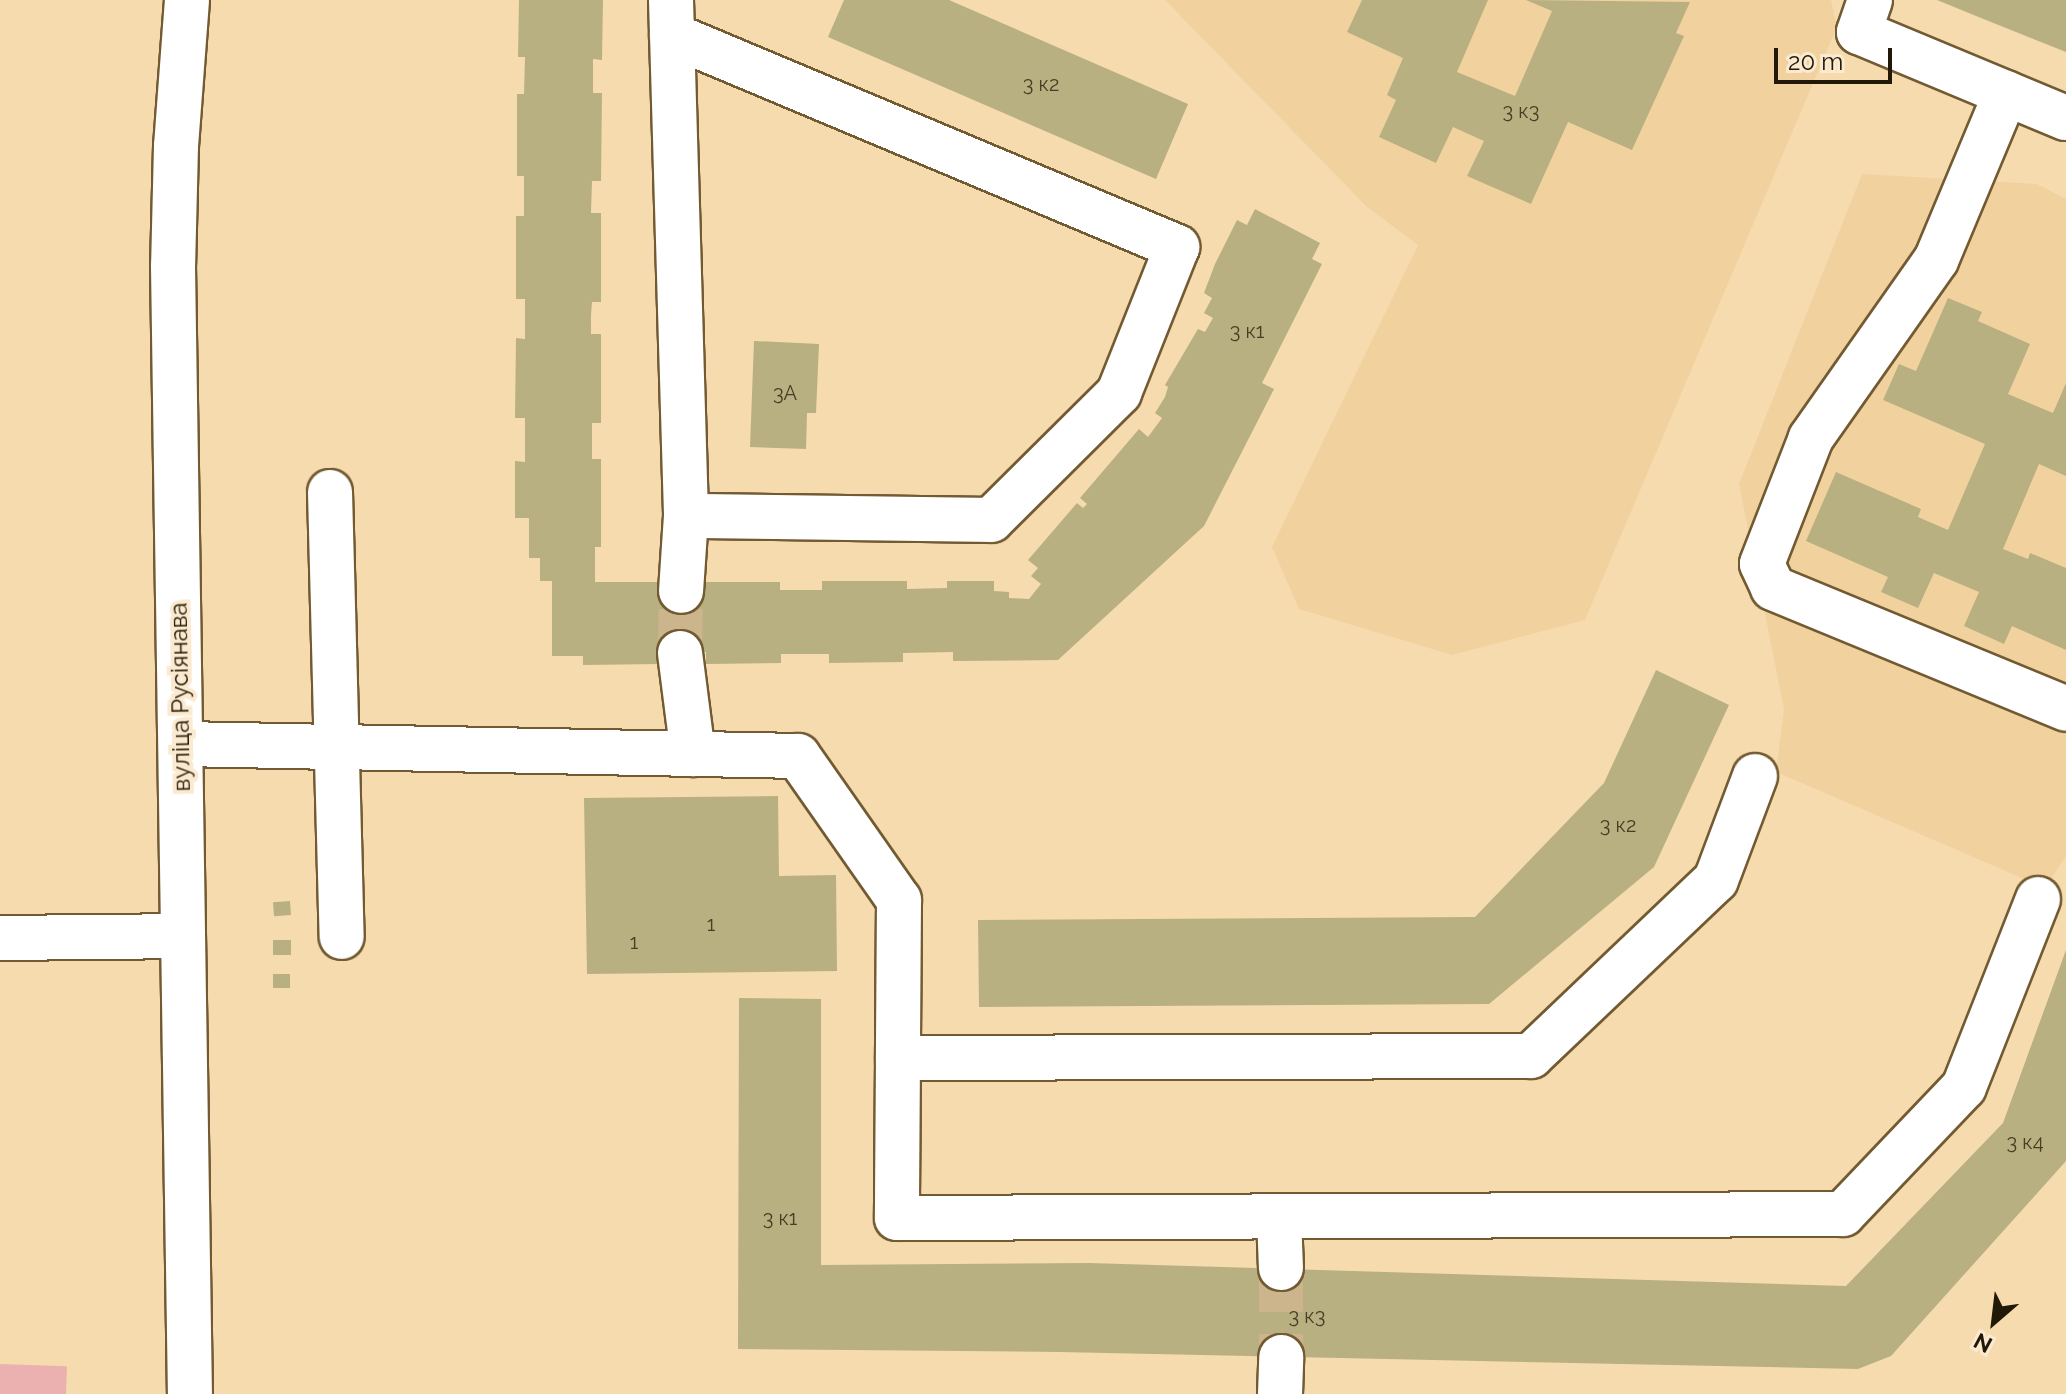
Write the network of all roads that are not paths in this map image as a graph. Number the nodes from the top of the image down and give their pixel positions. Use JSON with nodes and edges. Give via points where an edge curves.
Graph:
{"nodes":[{"id":1,"x":187,"y":0,"type":"edge"},
{"id":2,"x":1870,"y":0,"type":"edge"},
{"id":3,"x":672,"y":18,"type":"edge"},
{"id":4,"x":2006,"y":93,"type":"junction"},
{"id":5,"x":2066,"y":118,"type":"edge"},
{"id":6,"x":330,"y":492,"type":"dead end"},
{"id":7,"x":686,"y":516,"type":"junction"},
{"id":8,"x":681,"y":591,"type":"tunnel mouth"},
{"id":9,"x":680,"y":653,"type":"tunnel mouth"},
{"id":10,"x":2066,"y":709,"type":"edge"},
{"id":11,"x":181,"y":744,"type":"junction"},
{"id":12,"x":337,"y":747,"type":"junction"},
{"id":13,"x":693,"y":754,"type":"junction"},
{"id":14,"x":1755,"y":776,"type":"dead end"},
{"id":15,"x":2043,"y":915,"type":"edge"},
{"id":16,"x":183,"y":936,"type":"junction"},
{"id":17,"x":342,"y":937,"type":"dead end"},
{"id":18,"x":0,"y":938,"type":"edge"},
{"id":19,"x":898,"y":1058,"type":"junction"},
{"id":20,"x":1279,"y":1217,"type":"junction"},
{"id":21,"x":1281,"y":1268,"type":"tunnel mouth"},
{"id":22,"x":190,"y":1394,"type":"edge"}],
"edges":[{"from":1,"to":11,"type":"main road","name":"вуліца Русіянава","via":[[173,266]]},
{"from":2,"to":4,"type":"main road","via":[[1859,32]]},
{"from":3,"to":7,"type":"main road"},
{"from":3,"to":7,"type":"main road","via":[[1177,247],[1119,393],[991,520]]},
{"from":4,"to":5,"type":"main road"},
{"from":4,"to":10,"type":"main road","via":[[1936,260],[1811,438],[1762,564],[1773,588]]},
{"from":6,"to":12,"type":"main road"},
{"from":7,"to":8,"type":"main road"},
{"from":9,"to":13,"type":"main road"},
{"from":11,"to":12,"type":"main road"},
{"from":11,"to":16,"type":"main road","name":"вуліца Русіянава"},
{"from":12,"to":13,"type":"main road"},
{"from":12,"to":17,"type":"main road"},
{"from":13,"to":19,"type":"main road","via":[[798,756],[899,900]]},
{"from":14,"to":19,"type":"main road","via":[[1716,880],[1531,1056]]},
{"from":15,"to":20,"type":"main road","via":[[1964,1087],[1843,1214]]},
{"from":16,"to":18,"type":"main road"},
{"from":16,"to":22,"type":"main road","name":"вуліца Русіянава"},
{"from":19,"to":20,"type":"main road","via":[[897,1218]]},
{"from":20,"to":21,"type":"main road"}]}
